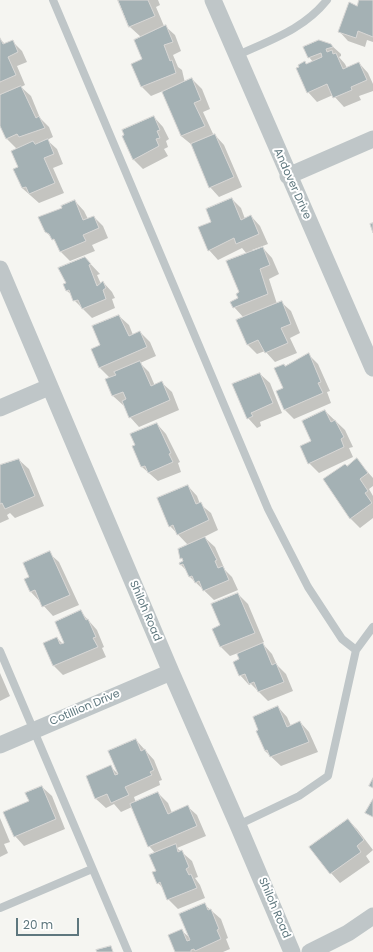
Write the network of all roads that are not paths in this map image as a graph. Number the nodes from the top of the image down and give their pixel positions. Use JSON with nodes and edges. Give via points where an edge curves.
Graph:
{"nodes":[{"id":1,"x":53,"y":0,"type":"edge"},
{"id":2,"x":213,"y":0,"type":"edge"},
{"id":3,"x":327,"y":0,"type":"edge"},
{"id":4,"x":236,"y":56,"type":"junction"},
{"id":5,"x":373,"y":139,"type":"edge"},
{"id":6,"x":288,"y":176,"type":"junction"},
{"id":7,"x":0,"y":269,"type":"edge"},
{"id":8,"x":373,"y":368,"type":"edge"},
{"id":9,"x":49,"y":387,"type":"junction"},
{"id":10,"x":0,"y":408,"type":"edge"},
{"id":11,"x":373,"y":627,"type":"edge"},
{"id":12,"x":356,"y":650,"type":"junction"},
{"id":13,"x":0,"y":651,"type":"edge"},
{"id":14,"x":171,"y":672,"type":"junction"},
{"id":15,"x":34,"y":730,"type":"junction"},
{"id":16,"x":0,"y":745,"type":"edge"},
{"id":17,"x":238,"y":824,"type":"junction"},
{"id":18,"x":92,"y":869,"type":"junction"},
{"id":19,"x":0,"y":908,"type":"edge"},
{"id":20,"x":373,"y":916,"type":"edge"},
{"id":21,"x":128,"y":952,"type":"edge"},
{"id":22,"x":292,"y":952,"type":"edge"},
{"id":23,"x":310,"y":952,"type":"edge"}],
"edges":[{"from":1,"to":12,"type":"lane","via":[[268,509],[308,587],[342,639]]},
{"from":2,"to":4,"type":"street","name":"Andover Drive"},
{"from":3,"to":4,"type":"lane","via":[[295,29]]},
{"from":4,"to":6,"type":"street","name":"Andover Drive"},
{"from":5,"to":6,"type":"street"},
{"from":6,"to":8,"type":"street","name":"Andover Drive"},
{"from":7,"to":9,"type":"street","name":"Shiloh Road"},
{"from":9,"to":10,"type":"street"},
{"from":9,"to":14,"type":"street","name":"Shiloh Road"},
{"from":11,"to":12,"type":"lane"},
{"from":12,"to":17,"type":"lane","via":[[328,776],[299,796]]},
{"from":13,"to":15,"type":"lane"},
{"from":14,"to":15,"type":"street","name":"Cotillion Drive"},
{"from":14,"to":17,"type":"street","name":"Shiloh Road"},
{"from":15,"to":16,"type":"street","name":"Cotillion Drive"},
{"from":15,"to":18,"type":"lane"},
{"from":17,"to":22,"type":"street","name":"Shiloh Road"},
{"from":18,"to":19,"type":"lane"},
{"from":18,"to":21,"type":"lane"},
{"from":20,"to":23,"type":"street","via":[[348,934]]}]}
